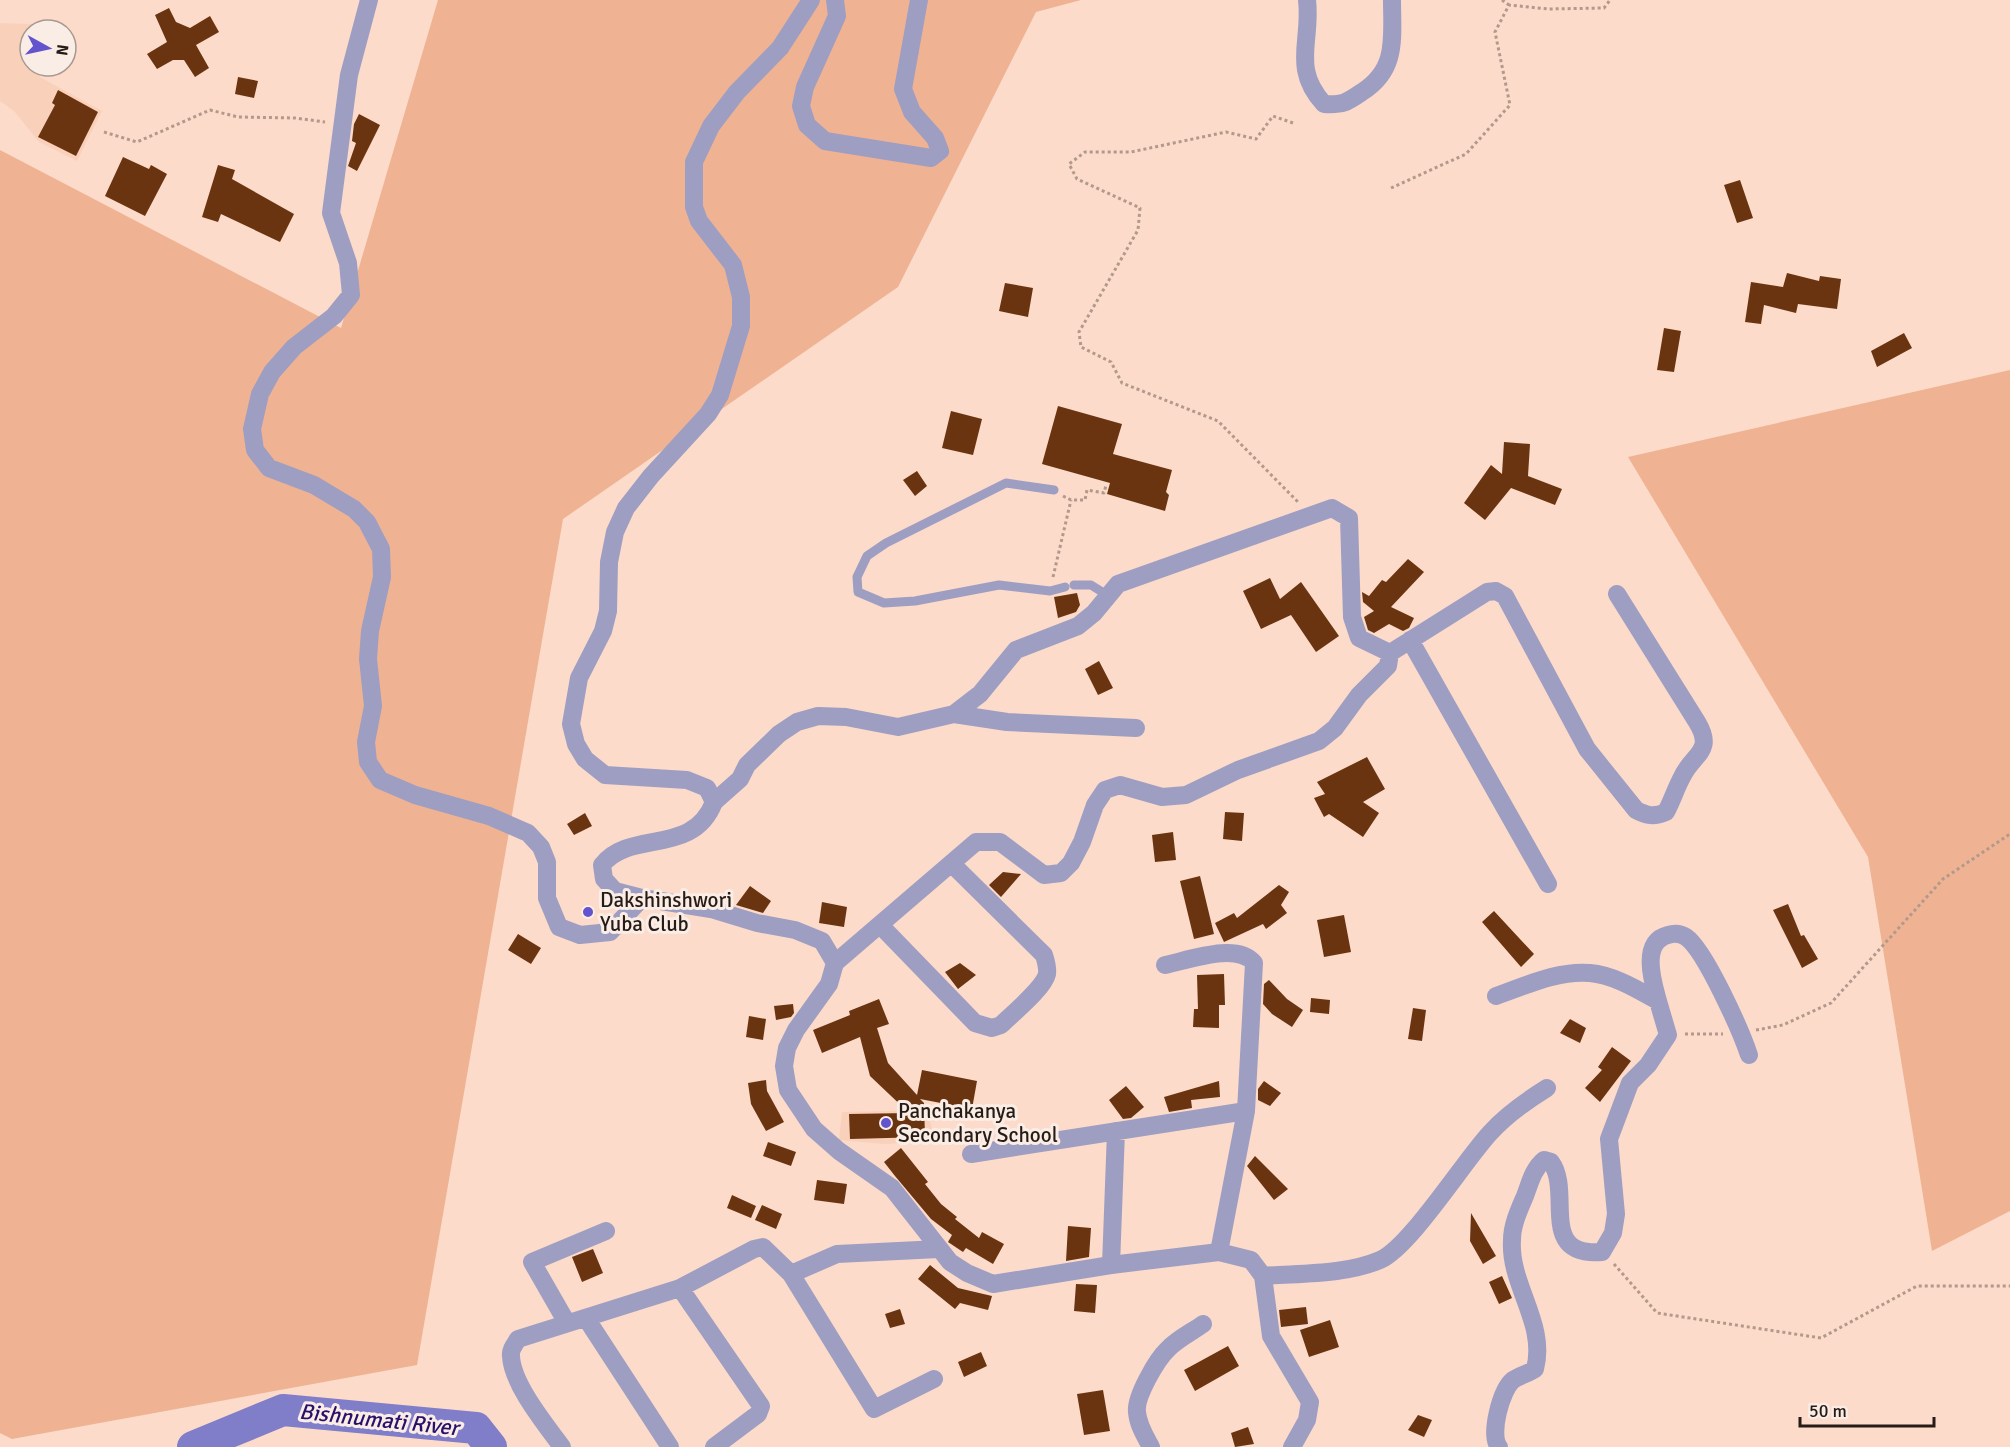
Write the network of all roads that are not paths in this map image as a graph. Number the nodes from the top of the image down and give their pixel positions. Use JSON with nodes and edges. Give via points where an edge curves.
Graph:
{"nodes":[{"id":1,"x":369,"y":0,"type":"edge"},
{"id":2,"x":811,"y":0,"type":"edge"},
{"id":3,"x":835,"y":0,"type":"edge"},
{"id":4,"x":919,"y":0,"type":"edge"},
{"id":5,"x":1308,"y":0,"type":"edge"},
{"id":6,"x":1392,"y":0,"type":"edge"},
{"id":7,"x":1054,"y":490,"type":"dead end"},
{"id":8,"x":1617,"y":594,"type":"dead end"},
{"id":9,"x":1107,"y":595,"type":"junction"},
{"id":10,"x":1410,"y":640,"type":"junction"},
{"id":11,"x":1390,"y":653,"type":"junction"},
{"id":12,"x":954,"y":714,"type":"junction"},
{"id":13,"x":1136,"y":728,"type":"dead end"},
{"id":14,"x":714,"y":802,"type":"junction"},
{"id":15,"x":952,"y":864,"type":"junction"},
{"id":16,"x":1548,"y":884,"type":"dead end"},
{"id":17,"x":642,"y":898,"type":"junction"},
{"id":18,"x":881,"y":926,"type":"junction"},
{"id":19,"x":835,"y":963,"type":"junction"},
{"id":20,"x":1165,"y":965,"type":"dead end"},
{"id":21,"x":1496,"y":996,"type":"dead end"},
{"id":22,"x":1658,"y":1001,"type":"junction"},
{"id":23,"x":1749,"y":1055,"type":"dead end"},
{"id":24,"x":1547,"y":1088,"type":"dead end"},
{"id":25,"x":1246,"y":1111,"type":"junction"},
{"id":26,"x":1116,"y":1131,"type":"junction"},
{"id":27,"x":971,"y":1154,"type":"dead end"},
{"id":28,"x":606,"y":1231,"type":"dead end"},
{"id":29,"x":939,"y":1249,"type":"junction"},
{"id":30,"x":1219,"y":1252,"type":"junction"},
{"id":31,"x":1111,"y":1264,"type":"junction"},
{"id":32,"x":791,"y":1274,"type":"junction"},
{"id":33,"x":1263,"y":1276,"type":"junction"},
{"id":34,"x":680,"y":1288,"type":"junction"},
{"id":35,"x":585,"y":1318,"type":"junction"},
{"id":36,"x":567,"y":1323,"type":"junction"},
{"id":37,"x":1203,"y":1324,"type":"dead end"},
{"id":38,"x":934,"y":1379,"type":"dead end"},
{"id":39,"x":562,"y":1447,"type":"edge"},
{"id":40,"x":670,"y":1447,"type":"edge"},
{"id":41,"x":714,"y":1447,"type":"edge"},
{"id":42,"x":1151,"y":1447,"type":"edge"},
{"id":43,"x":1292,"y":1447,"type":"edge"},
{"id":44,"x":1499,"y":1447,"type":"edge"}],
"edges":[{"from":1,"to":17,"type":"street","via":[[349,75],[331,213],[348,262],[351,295],[334,316],[294,347],[272,372],[260,394],[252,429],[255,450],[269,468],[314,485],[354,509],[367,522],[381,549],[382,577],[370,631],[368,659],[373,706],[366,742],[368,762],[380,780],[528,833],[541,847],[547,862],[547,898],[559,927],[580,935],[610,932]]},
{"from":2,"to":14,"type":"street","via":[[780,48],[737,92],[711,126],[694,162],[694,207],[699,221],[733,265],[741,297],[741,326],[720,395],[708,414],[644,484],[615,532],[609,562],[608,611],[603,631],[579,678],[571,724],[585,759],[605,775],[687,780],[707,788]]},
{"from":3,"to":4,"type":"street","via":[[837,16],[805,87],[801,106],[807,124],[825,141],[931,158],[940,151],[935,138],[912,112],[903,88]]},
{"from":5,"to":6,"type":"street","via":[[1304,57],[1311,90],[1324,104],[1343,105],[1375,84],[1387,69],[1392,44]]},
{"from":7,"to":9,"type":"lane","via":[[1006,483],[886,543],[867,556],[857,577],[858,592],[884,603],[999,585],[1050,591],[1091,585]]},
{"from":8,"to":10,"type":"street","via":[[1697,722],[1705,742],[1682,775],[1666,812],[1656,816],[1636,810],[1587,749],[1505,596],[1487,592]]},
{"from":9,"to":11,"type":"street","via":[[1118,584],[1332,508],[1349,518],[1352,617],[1359,638]]},
{"from":9,"to":12,"type":"street","via":[[1078,626],[1017,650],[980,694]]},
{"from":10,"to":11,"type":"street"},
{"from":10,"to":16,"type":"street"},
{"from":11,"to":15,"type":"street","via":[[1388,666],[1319,741],[1239,770],[1186,795],[1162,797],[1120,785],[1105,790],[1095,805],[1082,842],[1061,873],[1044,875],[1000,842],[976,842]]},
{"from":12,"to":13,"type":"street","via":[[1007,723]]},
{"from":12,"to":14,"type":"street","via":[[898,727],[846,717],[797,722],[771,741]]},
{"from":14,"to":17,"type":"street","via":[[709,816],[673,840],[629,848],[608,857],[602,866],[604,879],[615,891]]},
{"from":15,"to":18,"type":"street"},
{"from":15,"to":18,"type":"street","via":[[1044,955],[1047,977],[1001,1025],[992,1028],[975,1023]]},
{"from":17,"to":19,"type":"street","via":[[711,909],[795,930],[822,941]]},
{"from":18,"to":19,"type":"street"},
{"from":19,"to":29,"type":"street","via":[[829,984],[787,1048],[784,1066],[788,1090],[814,1129],[892,1188]]},
{"from":20,"to":25,"type":"street","via":[[1233,951],[1249,956],[1254,963]]},
{"from":21,"to":22,"type":"street","via":[[1551,977],[1590,973],[1630,985]]},
{"from":22,"to":23,"type":"street","via":[[1650,973],[1652,951],[1663,936],[1676,933],[1686,937],[1705,962],[1742,1033]]},
{"from":22,"to":44,"type":"street","via":[[1668,1035],[1630,1083],[1609,1139],[1616,1214],[1613,1233],[1602,1252],[1587,1253],[1570,1244],[1560,1229],[1557,1170],[1551,1162],[1544,1160],[1538,1166],[1516,1219],[1513,1264],[1534,1323],[1538,1359],[1535,1369],[1513,1380],[1506,1392],[1493,1432]]},
{"from":24,"to":33,"type":"street","via":[[1513,1110],[1490,1133],[1410,1234],[1383,1259],[1362,1267]]},
{"from":25,"to":26,"type":"street"},
{"from":25,"to":30,"type":"street"},
{"from":26,"to":27,"type":"street"},
{"from":26,"to":31,"type":"street"},
{"from":28,"to":36,"type":"street","via":[[532,1263]]},
{"from":29,"to":31,"type":"street","via":[[950,1262],[993,1284]]},
{"from":29,"to":32,"type":"street","via":[[837,1254]]},
{"from":30,"to":31,"type":"street"},
{"from":30,"to":33,"type":"street","via":[[1251,1260]]},
{"from":32,"to":34,"type":"street","via":[[764,1247]]},
{"from":32,"to":38,"type":"street","via":[[874,1409]]},
{"from":33,"to":43,"type":"street","via":[[1270,1336],[1310,1402],[1307,1420]]},
{"from":34,"to":35,"type":"street"},
{"from":34,"to":41,"type":"street","via":[[761,1407],[758,1414]]},
{"from":35,"to":36,"type":"street"},
{"from":35,"to":40,"type":"street"},
{"from":36,"to":39,"type":"street","via":[[518,1339],[510,1356],[530,1405]]},
{"from":37,"to":42,"type":"street","via":[[1167,1349],[1142,1391],[1136,1409],[1138,1422]]}]}
